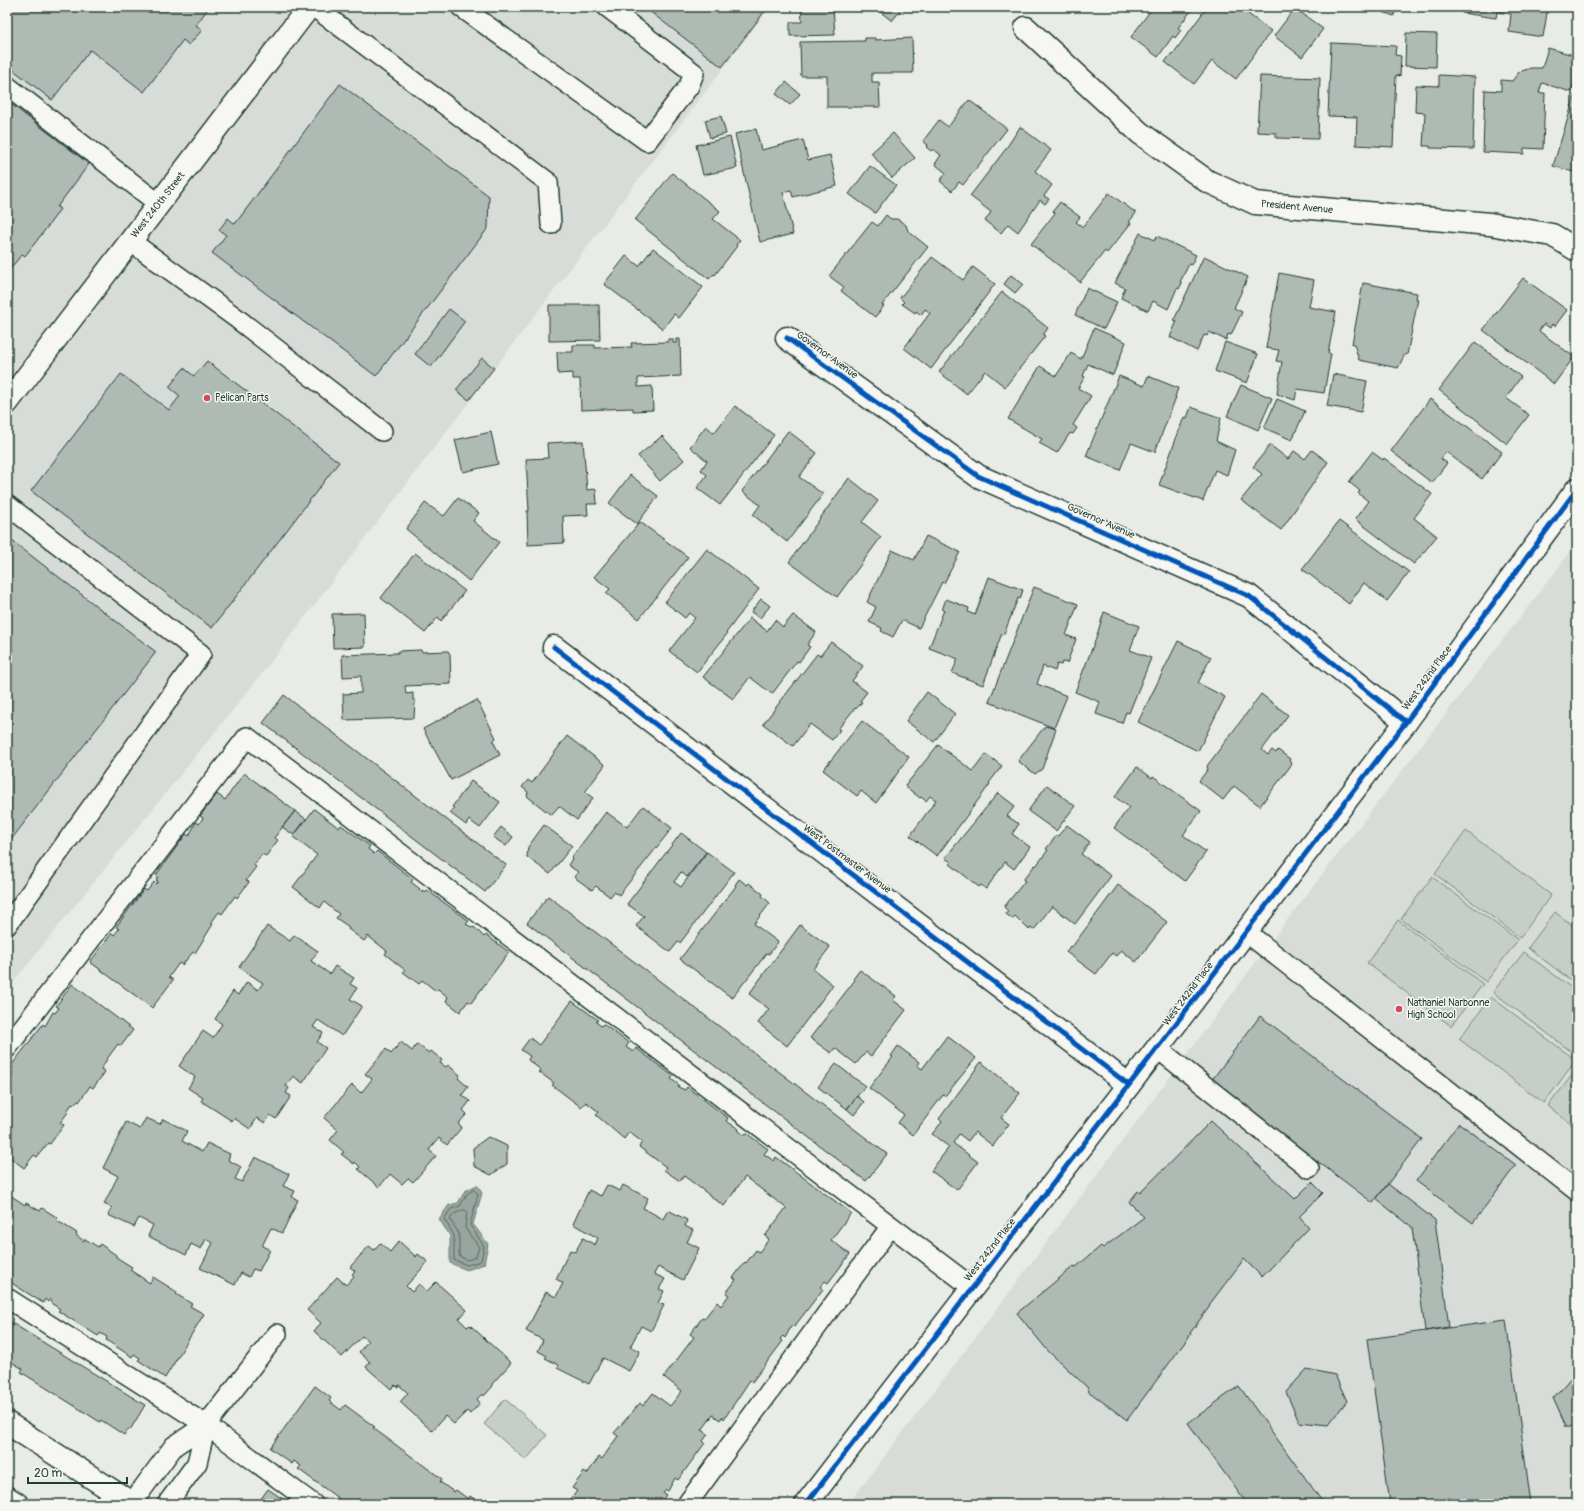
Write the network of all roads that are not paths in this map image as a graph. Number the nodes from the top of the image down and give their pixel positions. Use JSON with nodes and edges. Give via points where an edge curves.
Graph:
{"nodes":[{"id":1,"x":309,"y":7,"type":"edge"},
{"id":2,"x":314,"y":7,"type":"edge"},
{"id":3,"x":462,"y":7,"type":"edge"},
{"id":4,"x":607,"y":7,"type":"edge"},
{"id":5,"x":1026,"y":28,"type":"dead end"},
{"id":6,"x":7,"y":86,"type":"edge"},
{"id":7,"x":159,"y":204,"type":"junction"},
{"id":8,"x":551,"y":224,"type":"dead end"},
{"id":9,"x":130,"y":241,"type":"junction"},
{"id":10,"x":1577,"y":250,"type":"edge"},
{"id":11,"x":787,"y":338,"type":"dead end"},
{"id":12,"x":7,"y":403,"type":"edge"},
{"id":13,"x":382,"y":431,"type":"dead end"},
{"id":14,"x":1577,"y":489,"type":"edge"},
{"id":15,"x":7,"y":506,"type":"edge"},
{"id":16,"x":554,"y":647,"type":"dead end"},
{"id":17,"x":1406,"y":722,"type":"junction"},
{"id":18,"x":7,"y":925,"type":"edge"},
{"id":19,"x":1246,"y":932,"type":"junction"},
{"id":20,"x":7,"y":1048,"type":"edge"},
{"id":21,"x":1157,"y":1048,"type":"junction"},
{"id":22,"x":1129,"y":1086,"type":"junction"},
{"id":23,"x":1309,"y":1168,"type":"dead end"},
{"id":24,"x":1577,"y":1191,"type":"edge"},
{"id":25,"x":891,"y":1226,"type":"junction"},
{"id":26,"x":973,"y":1288,"type":"junction"},
{"id":27,"x":7,"y":1298,"type":"edge"},
{"id":28,"x":277,"y":1334,"type":"dead end"},
{"id":29,"x":7,"y":1424,"type":"edge"},
{"id":30,"x":206,"y":1425,"type":"junction"},
{"id":31,"x":7,"y":1498,"type":"edge"},
{"id":32,"x":17,"y":1504,"type":"edge"},
{"id":33,"x":132,"y":1504,"type":"edge"},
{"id":34,"x":167,"y":1504,"type":"edge"},
{"id":35,"x":314,"y":1504,"type":"edge"},
{"id":36,"x":687,"y":1504,"type":"edge"},
{"id":37,"x":806,"y":1504,"type":"edge"}],
"edges":[{"from":1,"to":7,"type":"street","name":"West 240th Street"},
{"from":2,"to":8,"type":"lane","via":[[548,182]]},
{"from":3,"to":4,"type":"lane","via":[[646,141],[690,86],[694,73]]},
{"from":5,"to":10,"type":"street","name":"President Avenue","via":[[1140,134],[1207,181],[1255,203],[1490,224],[1552,235]]},
{"from":6,"to":7,"type":"lane"},
{"from":7,"to":9,"type":"street","name":"West 240th Street"},
{"from":9,"to":12,"type":"street","name":"West 240th Street"},
{"from":9,"to":13,"type":"lane","via":[[235,317]]},
{"from":11,"to":17,"type":"street","name":"Governor Avenue","via":[[978,476],[1249,596]]},
{"from":14,"to":17,"type":"street","name":"West 242nd Place"},
{"from":15,"to":18,"type":"lane","via":[[201,654]]},
{"from":16,"to":22,"type":"street","name":"West Postmaster Avenue"},
{"from":17,"to":19,"type":"street","name":"West 242nd Place"},
{"from":19,"to":21,"type":"street","name":"West 242nd Place"},
{"from":19,"to":24,"type":"lane"},
{"from":20,"to":25,"type":"lane","via":[[247,737]]},
{"from":21,"to":22,"type":"street","name":"West 242nd Place"},
{"from":21,"to":23,"type":"lane"},
{"from":22,"to":26,"type":"street","name":"West 242nd Place"},
{"from":25,"to":26,"type":"lane"},
{"from":25,"to":36,"type":"lane"},
{"from":26,"to":37,"type":"street","name":"West 242nd Place"},
{"from":27,"to":30,"type":"lane"},
{"from":28,"to":30,"type":"lane"},
{"from":29,"to":33,"type":"street"},
{"from":30,"to":33,"type":"lane","via":[[174,1446]]},
{"from":30,"to":34,"type":"lane","via":[[197,1463]]},
{"from":30,"to":35,"type":"lane"},
{"from":31,"to":32,"type":"street"}]}
